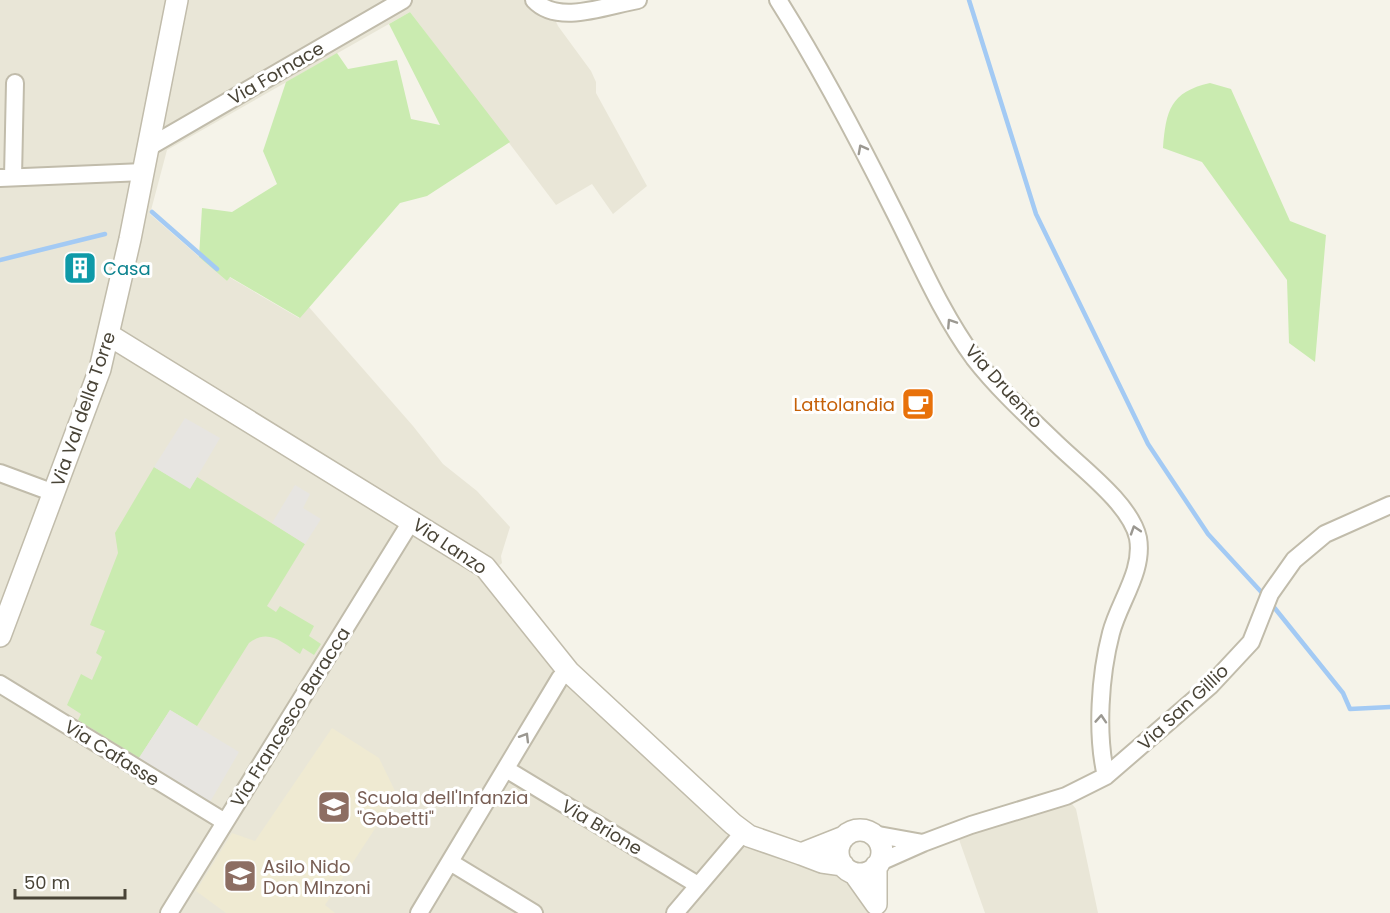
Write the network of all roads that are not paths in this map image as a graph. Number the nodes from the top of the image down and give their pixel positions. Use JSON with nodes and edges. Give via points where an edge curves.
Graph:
{"nodes":[{"id":1,"x":177,"y":0,"type":"edge"},
{"id":2,"x":403,"y":0,"type":"edge"},
{"id":3,"x":534,"y":0,"type":"edge"},
{"id":4,"x":638,"y":0,"type":"edge"},
{"id":5,"x":778,"y":0,"type":"edge"},
{"id":6,"x":15,"y":83,"type":"dead end"},
{"id":7,"x":149,"y":147,"type":"junction"},
{"id":8,"x":144,"y":172,"type":"junction"},
{"id":9,"x":7,"y":177,"type":"edge"},
{"id":10,"x":109,"y":335,"type":"junction"},
{"id":11,"x":0,"y":473,"type":"edge"},
{"id":12,"x":54,"y":493,"type":"junction"},
{"id":13,"x":1390,"y":506,"type":"edge"},
{"id":14,"x":412,"y":520,"type":"junction"},
{"id":15,"x":0,"y":636,"type":"edge"},
{"id":16,"x":569,"y":672,"type":"junction"},
{"id":17,"x":0,"y":684,"type":"edge"},
{"id":18,"x":506,"y":769,"type":"junction"},
{"id":19,"x":1106,"y":776,"type":"junction"},
{"id":20,"x":225,"y":822,"type":"junction"},
{"id":21,"x":743,"y":832,"type":"junction"},
{"id":22,"x":873,"y":834,"type":"junction"},
{"id":23,"x":844,"y":837,"type":"junction"},
{"id":24,"x":923,"y":843,"type":"junction"},
{"id":25,"x":801,"y":854,"type":"junction"},
{"id":26,"x":450,"y":862,"type":"junction"},
{"id":27,"x":877,"y":865,"type":"junction"},
{"id":28,"x":849,"y":869,"type":"junction"},
{"id":29,"x":698,"y":885,"type":"junction"},
{"id":30,"x":878,"y":909,"type":"edge"},
{"id":31,"x":169,"y":913,"type":"edge"},
{"id":32,"x":419,"y":913,"type":"edge"},
{"id":33,"x":534,"y":913,"type":"edge"},
{"id":34,"x":675,"y":913,"type":"edge"}],
"edges":[{"from":1,"to":7,"type":"street","name":"Via Val della Torre"},
{"from":2,"to":7,"type":"street","name":"Via Fornace"},
{"from":3,"to":4,"type":"street","via":[[540,7],[562,14]]},
{"from":19,"to":5,"type":"street","name":"Via Druento","one_way":true,"via":[[1099,750],[1104,666],[1111,631],[1140,556],[1131,520],[974,358],[934,297],[821,70]]},
{"from":6,"to":9,"type":"street"},
{"from":7,"to":8,"type":"street","name":"Via Val della Torre"},
{"from":8,"to":9,"type":"street"},
{"from":8,"to":10,"type":"street","name":"Via Val della Torre"},
{"from":10,"to":12,"type":"street","name":"Via Val della Torre"},
{"from":10,"to":14,"type":"street","name":"Via Lanzo"},
{"from":11,"to":12,"type":"street"},
{"from":12,"to":15,"type":"street","name":"Via Val della Torre"},
{"from":13,"to":19,"type":"street","name":"Via San Gillio","via":[[1325,534],[1294,560],[1270,594],[1251,642],[1210,686]]},
{"from":14,"to":16,"type":"street","name":"Via Lanzo","via":[[491,573]]},
{"from":14,"to":20,"type":"street","name":"Via Francesco Baracca"},
{"from":18,"to":16,"type":"street","one_way":true,"via":[[560,678]]},
{"from":16,"to":21,"type":"street","name":"Via Lanzo"},
{"from":17,"to":20,"type":"street","name":"Via Cafasse"},
{"from":18,"to":26,"type":"street"},
{"from":18,"to":29,"type":"street","name":"Via Brione"},
{"from":19,"to":24,"type":"street","name":"Via San Gillio","via":[[1066,796]]},
{"from":20,"to":31,"type":"street","name":"Via Francesco Baracca"},
{"from":21,"to":25,"type":"street","name":"Via Lanzo"},
{"from":21,"to":29,"type":"street"},
{"from":22,"to":23,"type":"street","via":[[854,831]]},
{"from":22,"to":24,"type":"street"},
{"from":22,"to":27,"type":"street","via":[[882,851]]},
{"from":23,"to":25,"type":"street"},
{"from":23,"to":28,"type":"street","via":[[838,854]]},
{"from":24,"to":27,"type":"street","name":"Via San Gillio"},
{"from":25,"to":28,"type":"street","name":"Via Lanzo"},
{"from":26,"to":32,"type":"street"},
{"from":26,"to":33,"type":"street"},
{"from":27,"to":28,"type":"street","via":[[866,872]]},
{"from":27,"to":30,"type":"street"},
{"from":28,"to":30,"type":"street"},
{"from":29,"to":34,"type":"street"}]}
